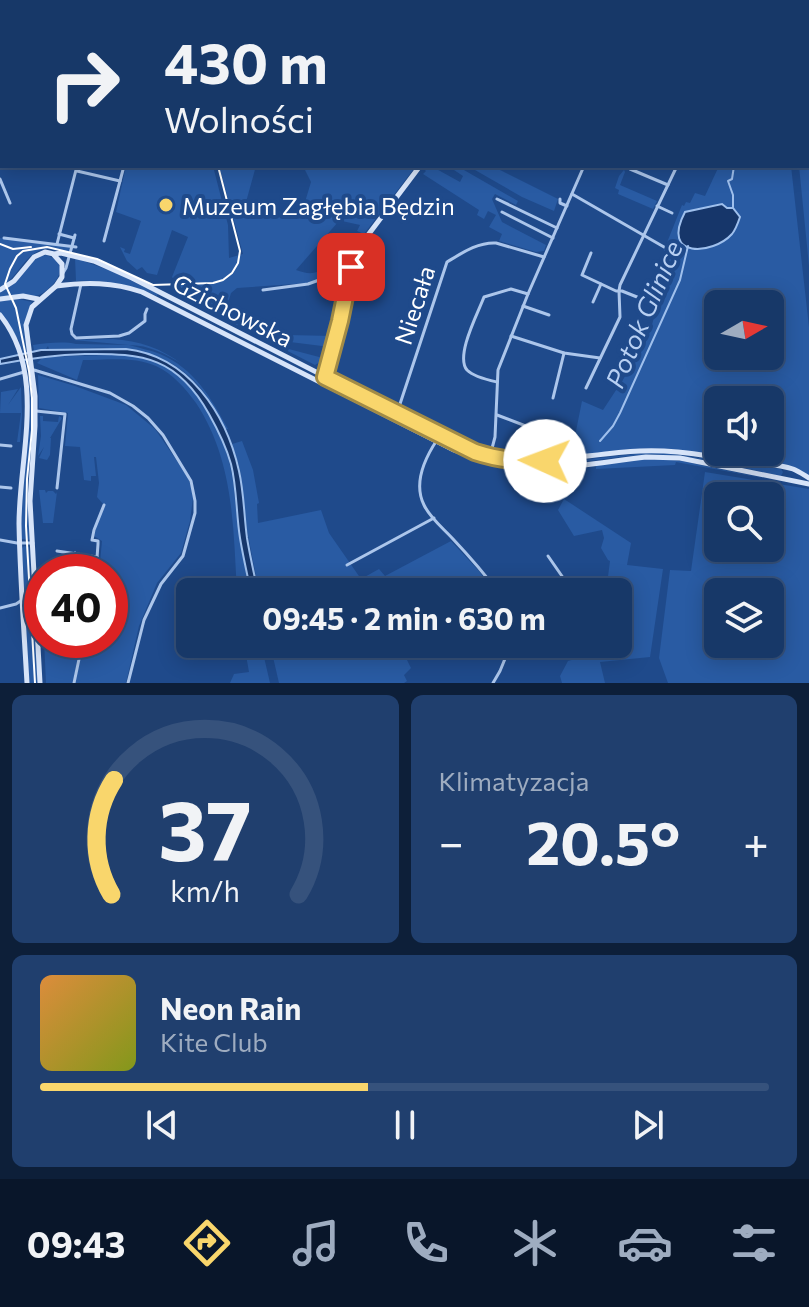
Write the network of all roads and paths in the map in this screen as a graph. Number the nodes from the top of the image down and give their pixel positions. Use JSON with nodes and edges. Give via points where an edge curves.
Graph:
{"nodes":[{"id":1,"x":76,"y":168,"type":"edge"},
{"id":2,"x":123,"y":168,"type":"edge"},
{"id":3,"x":418,"y":168,"type":"edge"},
{"id":4,"x":583,"y":168,"type":"edge"},
{"id":5,"x":630,"y":168,"type":"edge"},
{"id":6,"x":676,"y":168,"type":"edge"},
{"id":7,"x":0,"y":179,"type":"edge"},
{"id":8,"x":120,"y":181,"type":"junction"},
{"id":9,"x":668,"y":185,"type":"junction"},
{"id":10,"x":572,"y":194,"type":"junction"},
{"id":11,"x":497,"y":199,"type":"dead end"},
{"id":12,"x":560,"y":199,"type":"dead end"},
{"id":13,"x":10,"y":203,"type":"dead end"},
{"id":14,"x":567,"y":206,"type":"junction"},
{"id":15,"x":657,"y":206,"type":"junction"},
{"id":16,"x":502,"y":212,"type":"dead end"},
{"id":17,"x":672,"y":213,"type":"dead end"},
{"id":18,"x":557,"y":228,"type":"junction"},
{"id":19,"x":59,"y":234,"type":"junction"},
{"id":20,"x":644,"y":235,"type":"junction"},
{"id":21,"x":4,"y":238,"type":"dead end"},
{"id":22,"x":553,"y":238,"type":"junction"},
{"id":23,"x":104,"y":241,"type":"dead end"},
{"id":24,"x":57,"y":244,"type":"junction"},
{"id":25,"x":74,"y":247,"type":"junction"},
{"id":26,"x":664,"y":247,"type":"dead end"},
{"id":27,"x":591,"y":253,"type":"dead end"},
{"id":28,"x":54,"y":254,"type":"junction"},
{"id":29,"x":70,"y":255,"type":"junction"},
{"id":30,"x":544,"y":257,"type":"junction"},
{"id":31,"x":63,"y":273,"type":"junction"},
{"id":32,"x":349,"y":275,"type":"junction"},
{"id":33,"x":81,"y":283,"type":"junction"},
{"id":34,"x":601,"y":284,"type":"junction"},
{"id":35,"x":56,"y":286,"type":"junction"},
{"id":36,"x":0,"y":290,"type":"edge"},
{"id":37,"x":263,"y":290,"type":"dead end"},
{"id":38,"x":619,"y":291,"type":"junction"},
{"id":39,"x":528,"y":294,"type":"junction"},
{"id":40,"x":0,"y":299,"type":"edge"},
{"id":41,"x":38,"y":299,"type":"junction"},
{"id":42,"x":647,"y":301,"type":"dead end"},
{"id":43,"x":593,"y":302,"type":"dead end"},
{"id":44,"x":523,"y":306,"type":"junction"},
{"id":45,"x":147,"y":309,"type":"dead end"},
{"id":46,"x":194,"y":313,"type":"junction"},
{"id":47,"x":0,"y":315,"type":"edge"},
{"id":48,"x":549,"y":315,"type":"dead end"},
{"id":49,"x":511,"y":336,"type":"junction"},
{"id":50,"x":564,"y":353,"type":"junction"},
{"id":51,"x":600,"y":358,"type":"junction"},
{"id":52,"x":32,"y":367,"type":"junction"},
{"id":53,"x":23,"y":369,"type":"junction"},
{"id":54,"x":0,"y":379,"type":"edge"},
{"id":55,"x":324,"y":380,"type":"junction"},
{"id":56,"x":497,"y":382,"type":"junction"},
{"id":57,"x":586,"y":388,"type":"dead end"},
{"id":58,"x":553,"y":398,"type":"dead end"},
{"id":59,"x":36,"y":411,"type":"junction"},
{"id":60,"x":397,"y":413,"type":"junction"},
{"id":61,"x":497,"y":415,"type":"junction"},
{"id":62,"x":544,"y":433,"type":"dead end"},
{"id":63,"x":438,"y":438,"type":"junction"},
{"id":64,"x":0,"y":445,"type":"edge"},
{"id":65,"x":11,"y":446,"type":"dead end"},
{"id":66,"x":489,"y":459,"type":"junction"},
{"id":67,"x":787,"y":468,"type":"junction"},
{"id":68,"x":785,"y":479,"type":"junction"},
{"id":69,"x":809,"y":481,"type":"edge"},
{"id":70,"x":0,"y":487,"type":"edge"},
{"id":71,"x":11,"y":488,"type":"dead end"},
{"id":72,"x":57,"y":488,"type":"dead end"},
{"id":73,"x":104,"y":505,"type":"dead end"},
{"id":74,"x":434,"y":518,"type":"junction"},
{"id":75,"x":0,"y":540,"type":"edge"},
{"id":76,"x":20,"y":543,"type":"junction"},
{"id":77,"x":33,"y":543,"type":"junction"},
{"id":78,"x":57,"y":551,"type":"dead end"},
{"id":79,"x":75,"y":553,"type":"joint"},
{"id":80,"x":80,"y":554,"type":"edge"},
{"id":81,"x":97,"y":554,"type":"edge"},
{"id":82,"x":548,"y":556,"type":"dead end"},
{"id":83,"x":347,"y":565,"type":"dead end"},
{"id":84,"x":487,"y":578,"type":"edge"},
{"id":85,"x":563,"y":578,"type":"edge"},
{"id":86,"x":22,"y":600,"type":"junction"},
{"id":87,"x":0,"y":608,"type":"edge"},
{"id":88,"x":79,"y":658,"type":"edge"},
{"id":89,"x":505,"y":658,"type":"edge"},
{"id":90,"x":27,"y":683,"type":"edge"},
{"id":91,"x":40,"y":683,"type":"edge"},
{"id":92,"x":74,"y":683,"type":"edge"},
{"id":93,"x":128,"y":683,"type":"edge"},
{"id":94,"x":493,"y":683,"type":"edge"}],
"edges":[{"from":1,"to":8,"type":"street"},
{"from":1,"to":19,"type":"street"},
{"from":2,"to":8,"type":"street"},
{"from":3,"to":32,"type":"street","via":[[360,244]]},
{"from":4,"to":10,"type":"street"},
{"from":5,"to":9,"type":"street"},
{"from":6,"to":9,"type":"street"},
{"from":7,"to":13,"type":"street"},
{"from":8,"to":23,"type":"street"},
{"from":9,"to":15,"type":"street"},
{"from":10,"to":14,"type":"street"},
{"from":10,"to":20,"type":"street"},
{"from":11,"to":18,"type":"street"},
{"from":12,"to":14,"type":"street"},
{"from":14,"to":18,"type":"street"},
{"from":15,"to":17,"type":"street"},
{"from":15,"to":20,"type":"street"},
{"from":16,"to":22,"type":"street"},
{"from":18,"to":22,"type":"street"},
{"from":19,"to":24,"type":"street"},
{"from":19,"to":25,"type":"street","via":[[75,236]]},
{"from":20,"to":26,"type":"street"},
{"from":20,"to":38,"type":"street"},
{"from":21,"to":24,"type":"street"},
{"from":22,"to":30,"type":"street"},
{"from":24,"to":25,"type":"street"},
{"from":25,"to":29,"type":"street"},
{"from":27,"to":34,"type":"street","via":[[582,275]]},
{"from":28,"to":29,"type":"street","name":"Gzichowska"},
{"from":28,"to":31,"type":"street"},
{"from":28,"to":36,"type":"street","via":[[37,255]]},
{"from":29,"to":31,"type":"street"},
{"from":29,"to":46,"type":"street","name":"Gzichowska","via":[[114,270]]},
{"from":30,"to":39,"type":"street"},
{"from":30,"to":60,"type":"street","name":"Niecała","via":[[488,242],[447,262]]},
{"from":31,"to":35,"type":"street"},
{"from":32,"to":37,"type":"street"},
{"from":32,"to":55,"type":"street"},
{"from":33,"to":35,"type":"street","name":"Gzichowska"},
{"from":33,"to":45,"type":"street","via":[[73,337],[129,333],[145,321]]},
{"from":33,"to":46,"type":"street","name":"Gzichowska","via":[[128,287]]},
{"from":34,"to":38,"type":"street"},
{"from":34,"to":43,"type":"street"},
{"from":35,"to":41,"type":"street"},
{"from":38,"to":42,"type":"street"},
{"from":38,"to":51,"type":"street","via":[[620,317]]},
{"from":39,"to":44,"type":"street"},
{"from":39,"to":56,"type":"street","via":[[511,289],[484,297],[464,349],[469,372]]},
{"from":40,"to":41,"type":"street"},
{"from":41,"to":52,"type":"street","via":[[26,325]]},
{"from":44,"to":48,"type":"street"},
{"from":44,"to":49,"type":"street"},
{"from":46,"to":55,"type":"street","name":"Gzichowska"},
{"from":47,"to":53,"type":"street","via":[[19,348]]},
{"from":49,"to":50,"type":"street"},
{"from":49,"to":56,"type":"street"},
{"from":50,"to":51,"type":"street"},
{"from":50,"to":58,"type":"street"},
{"from":51,"to":57,"type":"street"},
{"from":52,"to":59,"type":"street"},
{"from":52,"to":93,"type":"street","via":[[133,406],[163,435],[191,481],[195,513],[183,556],[146,614]]},
{"from":53,"to":54,"type":"street"},
{"from":53,"to":76,"type":"street","via":[[27,418]]},
{"from":55,"to":60,"type":"street","name":"Gzichowska"},
{"from":55,"to":63,"type":"street","name":"Gzichowska"},
{"from":56,"to":61,"type":"street"},
{"from":59,"to":72,"type":"street","via":[[65,414]]},
{"from":59,"to":77,"type":"street","via":[[30,482]]},
{"from":60,"to":63,"type":"street","name":"Gzichowska"},
{"from":61,"to":62,"type":"street"},
{"from":61,"to":66,"type":"street"},
{"from":63,"to":66,"type":"street","name":"Gzichowska"},
{"from":63,"to":74,"type":"street","via":[[425,458],[420,487]]},
{"from":64,"to":65,"type":"street"},
{"from":66,"to":67,"type":"street","name":"Gzichowska","via":[[545,461],[658,450]]},
{"from":66,"to":68,"type":"street","name":"Gzichowska","via":[[545,468],[680,458]]},
{"from":67,"to":68,"type":"street"},
{"from":67,"to":69,"type":"street","name":"Gzichowska"},
{"from":68,"to":69,"type":"street","name":"Gzichowska"},
{"from":70,"to":71,"type":"street"},
{"from":73,"to":81,"type":"street","via":[[93,532]]},
{"from":74,"to":83,"type":"street"},
{"from":74,"to":84,"type":"street"},
{"from":75,"to":76,"type":"street"},
{"from":76,"to":77,"type":"street"},
{"from":76,"to":86,"type":"street"},
{"from":77,"to":91,"type":"street"},
{"from":78,"to":79,"type":"street"},
{"from":79,"to":80,"type":"street"},
{"from":82,"to":85,"type":"street"},
{"from":86,"to":87,"type":"street"},
{"from":86,"to":90,"type":"street"},
{"from":88,"to":92,"type":"street"},
{"from":89,"to":94,"type":"street"}]}
